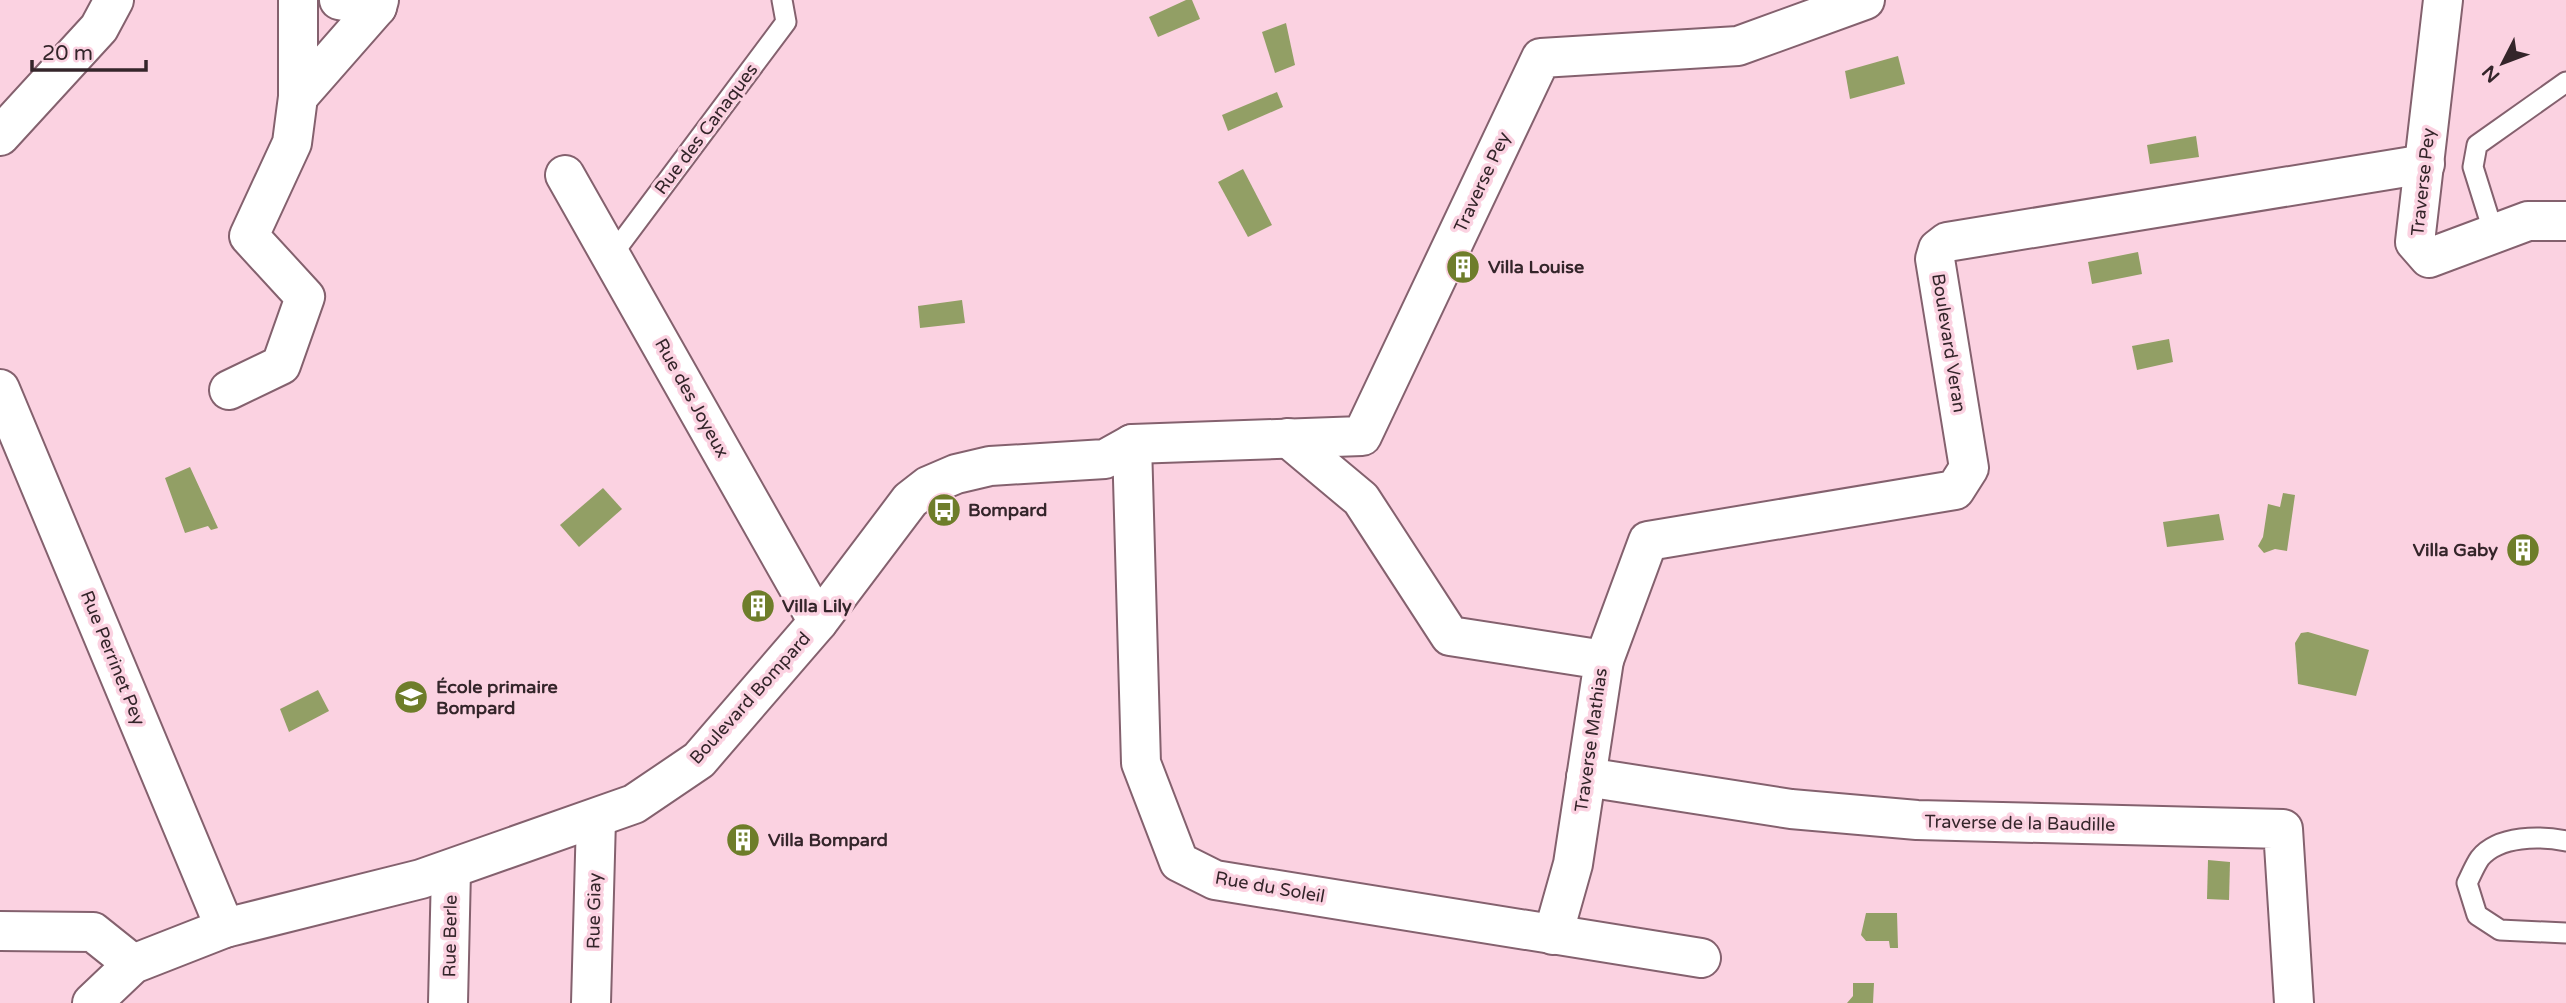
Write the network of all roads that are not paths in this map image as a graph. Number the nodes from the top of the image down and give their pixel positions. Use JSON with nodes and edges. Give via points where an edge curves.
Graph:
{"nodes":[{"id":1,"x":114,"y":0,"type":"edge"},
{"id":2,"x":298,"y":0,"type":"edge"},
{"id":3,"x":339,"y":0,"type":"edge"},
{"id":4,"x":782,"y":0,"type":"edge"},
{"id":5,"x":1865,"y":0,"type":"edge"},
{"id":6,"x":2443,"y":0,"type":"edge"},
{"id":7,"x":378,"y":4,"type":"edge"},
{"id":8,"x":2566,"y":82,"type":"edge"},
{"id":9,"x":298,"y":97,"type":"junction"},
{"id":10,"x":0,"y":136,"type":"edge"},
{"id":11,"x":2425,"y":164,"type":"junction"},
{"id":12,"x":565,"y":175,"type":"dead end"},
{"id":13,"x":2566,"y":222,"type":"edge"},
{"id":14,"x":2494,"y":234,"type":"junction"},
{"id":15,"x":612,"y":255,"type":"junction"},
{"id":16,"x":0,"y":389,"type":"edge"},
{"id":17,"x":229,"y":390,"type":"dead end"},
{"id":18,"x":1289,"y":438,"type":"junction"},
{"id":19,"x":1132,"y":444,"type":"junction"},
{"id":20,"x":818,"y":622,"type":"junction"},
{"id":21,"x":1604,"y":660,"type":"junction"},
{"id":22,"x":1586,"y":777,"type":"junction"},
{"id":23,"x":596,"y":819,"type":"junction"},
{"id":24,"x":2566,"y":841,"type":"edge"},
{"id":25,"x":451,"y":870,"type":"junction"},
{"id":26,"x":225,"y":928,"type":"junction"},
{"id":27,"x":0,"y":931,"type":"edge"},
{"id":28,"x":2566,"y":933,"type":"edge"},
{"id":29,"x":1553,"y":935,"type":"junction"},
{"id":30,"x":1701,"y":958,"type":"dead end"},
{"id":31,"x":133,"y":964,"type":"junction"},
{"id":32,"x":92,"y":1003,"type":"edge"},
{"id":33,"x":448,"y":1003,"type":"edge"},
{"id":34,"x":591,"y":1003,"type":"edge"},
{"id":35,"x":2294,"y":1003,"type":"edge"}],
"edges":[{"from":1,"to":10,"type":"street","via":[[99,28]]},
{"from":2,"to":9,"type":"street"},
{"from":3,"to":7,"type":"street"},
{"from":4,"to":15,"type":"lane","name":"Rue des Canaques","via":[[786,22]]},
{"from":5,"to":18,"type":"street","name":"Traverse Pey","via":[[1738,46],[1541,58],[1362,436]]},
{"from":6,"to":11,"type":"street","name":"Traverse Pey"},
{"from":7,"to":9,"type":"street"},
{"from":8,"to":14,"type":"lane","via":[[2477,145],[2473,167]]},
{"from":9,"to":17,"type":"street","via":[[292,143],[249,236],[305,298],[281,365]]},
{"from":11,"to":14,"type":"street","name":"Traverse Pey","via":[[2414,242],[2429,258]]},
{"from":11,"to":21,"type":"street","name":"Boulevard Veran","via":[[1947,242],[1935,259],[1969,468],[1955,490],[1648,541]]},
{"from":12,"to":15,"type":"street","name":"Rue des Joyeux"},
{"from":13,"to":14,"type":"street","name":"Traverse Pey","via":[[2528,221]]},
{"from":15,"to":20,"type":"street","name":"Rue des Joyeux"},
{"from":16,"to":26,"type":"street","name":"Rue Perrinet Pey"},
{"from":18,"to":19,"type":"street","name":"Traverse Pey"},
{"from":18,"to":21,"type":"street","name":"Traverse Mathias","via":[[1361,499],[1450,636]]},
{"from":19,"to":20,"type":"street","name":"Boulevard Bompard","via":[[1105,459],[990,466],[928,486],[910,500]]},
{"from":19,"to":29,"type":"street","name":"Rue du Soleil","via":[[1141,763],[1179,862],[1215,880]]},
{"from":20,"to":23,"type":"street","name":"Boulevard Bompard","via":[[699,760],[634,804]]},
{"from":21,"to":22,"type":"street","name":"Traverse Mathias"},
{"from":22,"to":29,"type":"street","name":"Traverse Mathias","via":[[1573,863]]},
{"from":22,"to":35,"type":"street","name":"Traverse de la Baudille","via":[[1791,808],[1917,820],[2283,829]]},
{"from":23,"to":25,"type":"street","name":"Boulevard Bompard"},
{"from":23,"to":34,"type":"street","name":"Rue Giay"},
{"from":24,"to":28,"type":"lane","via":[[2542,836],[2508,842],[2481,856],[2467,883],[2477,915],[2500,930]]},
{"from":25,"to":26,"type":"street","name":"Boulevard Bompard"},
{"from":25,"to":33,"type":"street","name":"Rue Berle"},
{"from":26,"to":31,"type":"street","name":"Boulevard Bompard"},
{"from":27,"to":31,"type":"street","via":[[93,932]]},
{"from":29,"to":30,"type":"street","name":"Rue du Soleil"},
{"from":31,"to":32,"type":"street","name":"Boulevard Bompard"}]}
